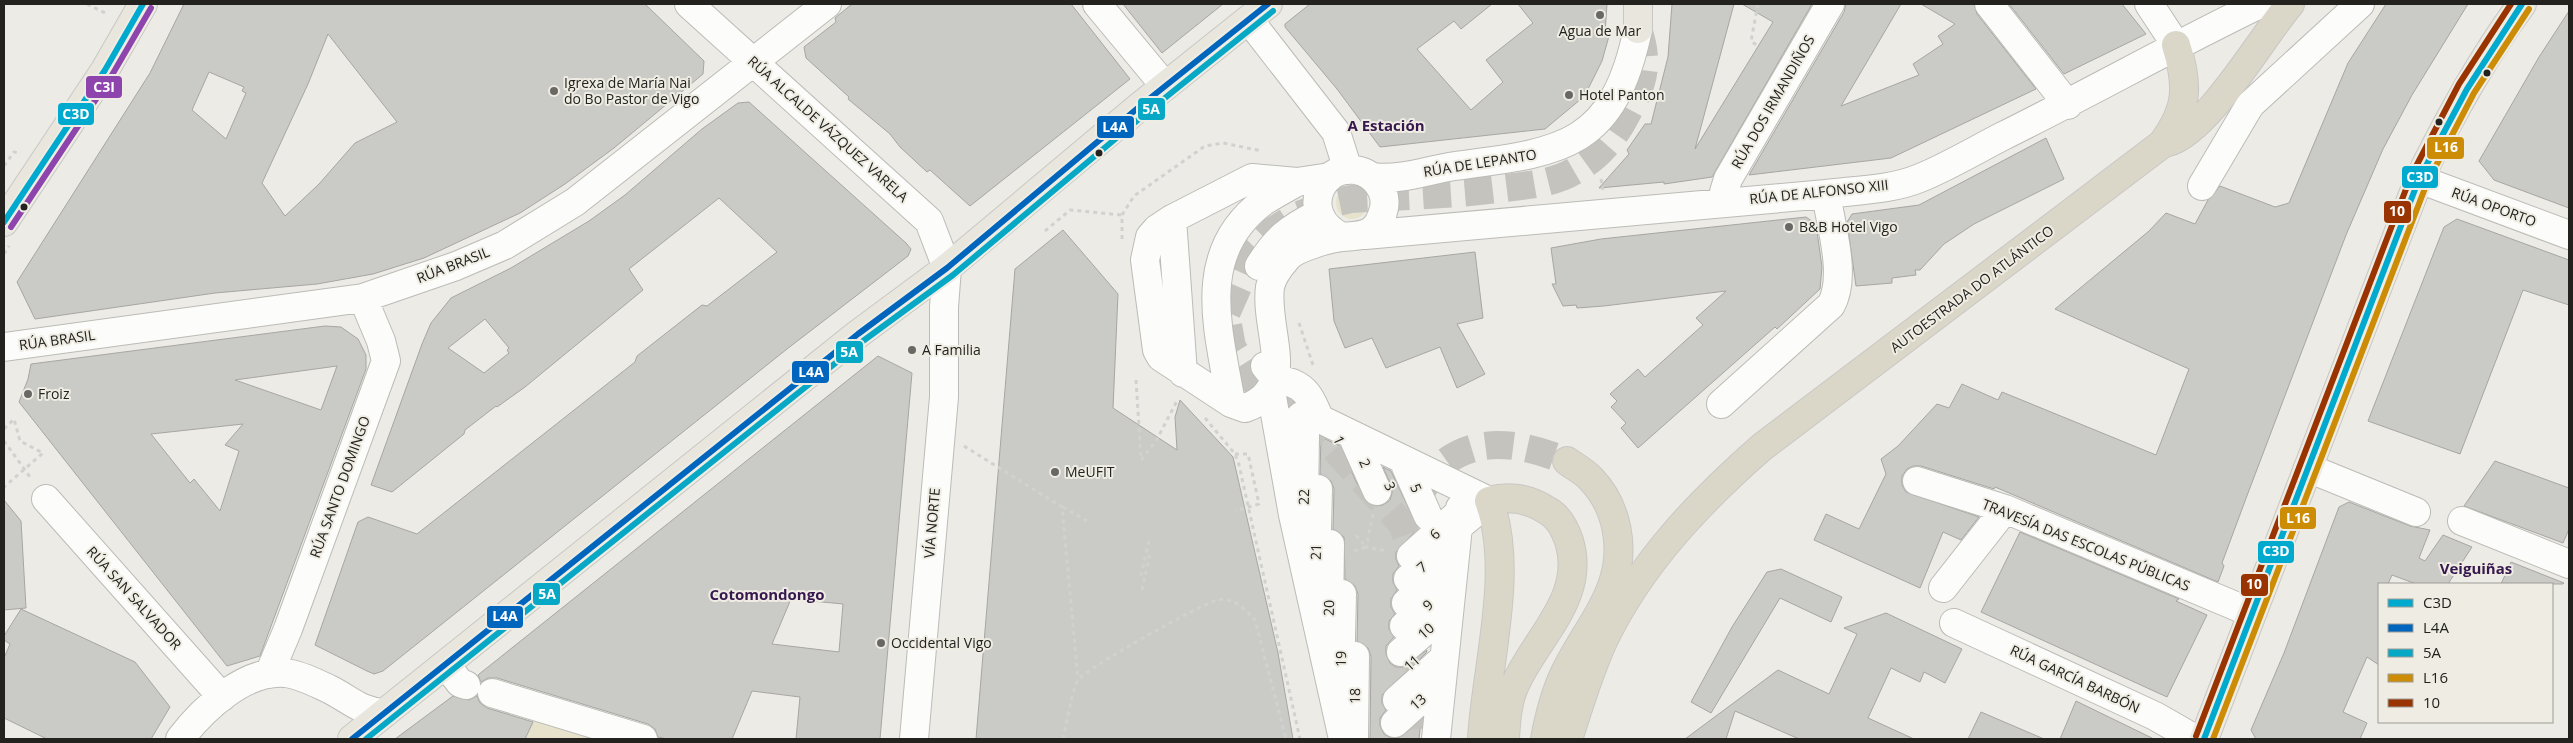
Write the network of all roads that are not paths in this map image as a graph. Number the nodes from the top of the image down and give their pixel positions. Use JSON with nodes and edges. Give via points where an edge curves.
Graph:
{"nodes":[{"id":1,"x":143,"y":4,"type":"edge"},
{"id":2,"x":689,"y":4,"type":"edge"},
{"id":3,"x":827,"y":4,"type":"edge"},
{"id":4,"x":1097,"y":4,"type":"edge"},
{"id":5,"x":1830,"y":4,"type":"edge"},
{"id":6,"x":1989,"y":4,"type":"edge"},
{"id":7,"x":2149,"y":4,"type":"edge"},
{"id":8,"x":2260,"y":4,"type":"edge"},
{"id":9,"x":2290,"y":4,"type":"edge"},
{"id":10,"x":2360,"y":4,"type":"edge"},
{"id":11,"x":2522,"y":4,"type":"edge"},
{"id":12,"x":1259,"y":12,"type":"edge"},
{"id":13,"x":1638,"y":16,"type":"edge"},
{"id":14,"x":2176,"y":45,"type":"junction"},
{"id":15,"x":754,"y":62,"type":"junction"},
{"id":16,"x":1165,"y":86,"type":"junction"},
{"id":17,"x":2068,"y":104,"type":"junction"},
{"id":18,"x":2158,"y":148,"type":"junction"},
{"id":19,"x":1350,"y":175,"type":"junction"},
{"id":20,"x":2419,"y":179,"type":"junction"},
{"id":21,"x":1297,"y":182,"type":"junction"},
{"id":22,"x":2202,"y":186,"type":"dead end"},
{"id":23,"x":1826,"y":194,"type":"junction"},
{"id":24,"x":1729,"y":201,"type":"junction"},
{"id":25,"x":1318,"y":214,"type":"junction"},
{"id":26,"x":4,"y":222,"type":"edge"},
{"id":27,"x":2569,"y":235,"type":"edge"},
{"id":28,"x":1354,"y":236,"type":"junction"},
{"id":29,"x":946,"y":268,"type":"junction"},
{"id":30,"x":363,"y":298,"type":"junction"},
{"id":31,"x":4,"y":347,"type":"edge"},
{"id":32,"x":1273,"y":385,"type":"junction"},
{"id":33,"x":1231,"y":403,"type":"junction"},
{"id":34,"x":1721,"y":404,"type":"dead end"},
{"id":35,"x":1353,"y":439,"type":"junction"},
{"id":36,"x":1282,"y":450,"type":"junction"},
{"id":37,"x":1567,"y":461,"type":"tunnel mouth"},
{"id":38,"x":2308,"y":468,"type":"junction"},
{"id":39,"x":1918,"y":481,"type":"dead end"},
{"id":40,"x":1318,"y":489,"type":"dead end"},
{"id":41,"x":46,"y":499,"type":"dead end"},
{"id":42,"x":1394,"y":500,"type":"junction"},
{"id":43,"x":1489,"y":501,"type":"junction"},
{"id":44,"x":2005,"y":509,"type":"junction"},
{"id":45,"x":2416,"y":512,"type":"dead end"},
{"id":46,"x":2462,"y":521,"type":"dead end"},
{"id":47,"x":1330,"y":544,"type":"dead end"},
{"id":48,"x":1303,"y":560,"type":"junction"},
{"id":49,"x":2569,"y":564,"type":"edge"},
{"id":50,"x":1943,"y":588,"type":"dead end"},
{"id":51,"x":1342,"y":594,"type":"dead end"},
{"id":52,"x":2252,"y":613,"type":"junction"},
{"id":53,"x":1315,"y":616,"type":"junction"},
{"id":54,"x":1448,"y":621,"type":"edge"},
{"id":55,"x":1954,"y":623,"type":"dead end"},
{"id":56,"x":1402,"y":650,"type":"edge"},
{"id":57,"x":1355,"y":653,"type":"dead end"},
{"id":58,"x":446,"y":665,"type":"junction"},
{"id":59,"x":1328,"y":672,"type":"junction"},
{"id":60,"x":269,"y":674,"type":"junction"},
{"id":61,"x":222,"y":697,"type":"junction"},
{"id":62,"x":367,"y":723,"type":"edge"},
{"id":63,"x":1345,"y":734,"type":"edge"},
{"id":64,"x":180,"y":739,"type":"edge"},
{"id":65,"x":643,"y":739,"type":"edge"},
{"id":66,"x":914,"y":739,"type":"edge"},
{"id":67,"x":1482,"y":739,"type":"edge"},
{"id":68,"x":1505,"y":739,"type":"edge"},
{"id":69,"x":1545,"y":739,"type":"edge"},
{"id":70,"x":1568,"y":739,"type":"edge"},
{"id":71,"x":2195,"y":739,"type":"edge"},
{"id":72,"x":2204,"y":739,"type":"edge"}],
"edges":[{"from":1,"to":26,"type":"main road","via":[[105,70]]},
{"from":2,"to":15,"type":"street","name":"RÚA ALCALDE VÁZQUEZ VARELA"},
{"from":3,"to":15,"type":"street","name":"RÚA BRASIL"},
{"from":4,"to":16,"type":"street"},
{"from":5,"to":24,"type":"street","name":"RÚA DOS IRMANDIÑOS","via":[[1724,185]]},
{"from":6,"to":17,"type":"street"},
{"from":7,"to":14,"type":"street"},
{"from":8,"to":14,"type":"street","name":"RÚA DE ALFONSO XIII"},
{"from":9,"to":18,"type":"highway","via":[[2214,106],[2189,131]]},
{"from":10,"to":22,"type":"street","via":[[2250,105]]},
{"from":11,"to":20,"type":"main road","via":[[2469,83]]},
{"from":12,"to":16,"type":"main road"},
{"from":12,"to":19,"type":"street","via":[[1336,132]]},
{"from":13,"to":19,"type":"street","name":"RÚA DE LEPANTO","via":[[1630,64],[1615,96],[1593,126],[1569,142],[1539,154],[1430,170],[1404,177]]},
{"from":14,"to":17,"type":"street","name":"RÚA DE ALFONSO XIII"},
{"from":14,"to":18,"type":"highway","via":[[2186,92],[2180,114]]},
{"from":15,"to":29,"type":"street","name":"RÚA ALCALDE VÁZQUEZ VARELA","via":[[929,221]]},
{"from":15,"to":30,"type":"street","name":"RÚA BRASIL","via":[[575,202],[505,245],[456,266]]},
{"from":16,"to":29,"type":"main road"},
{"from":17,"to":23,"type":"street","name":"RÚA DE ALFONSO XIII","via":[[1919,179]]},
{"from":18,"to":70,"type":"highway","name":"AUTOESTRADA DO ATLÁNTICO","via":[[1790,426],[1708,496],[1662,548],[1630,592],[1593,664]]},
{"from":19,"to":21,"type":"street","name":"RÚA DE LEPANTO"},
{"from":19,"to":25,"type":"street","via":[[1319,192]]},
{"from":19,"to":28,"type":"street","via":[[1380,186],[1384,197],[1381,219],[1375,228]]},
{"from":20,"to":27,"type":"street","name":"RÚA OPORTO"},
{"from":20,"to":38,"type":"main road"},
{"from":21,"to":33,"type":"street","via":[[1263,202],[1237,228],[1225,246],[1218,269],[1216,310]]},
{"from":21,"to":33,"type":"street","via":[[1252,178],[1172,218],[1150,237],[1145,260],[1156,350],[1182,382]]},
{"from":23,"to":24,"type":"street","name":"RÚA DE ALFONSO XIII"},
{"from":23,"to":34,"type":"street","via":[[1837,269],[1836,295],[1831,305]]},
{"from":24,"to":28,"type":"street","name":"RÚA DE ALFONSO XIII"},
{"from":25,"to":28,"type":"street","via":[[1324,224]]},
{"from":25,"to":32,"type":"street","via":[[1293,226],[1272,245],[1259,266],[1253,287],[1256,345]]},
{"from":28,"to":32,"type":"street","name":"RÚA DE ALFONSO XIII","via":[[1302,248],[1288,255],[1277,270],[1270,287]]},
{"from":29,"to":58,"type":"main road","via":[[858,334]]},
{"from":29,"to":66,"type":"street","name":"VÍA NORTE","via":[[944,396]]},
{"from":30,"to":31,"type":"street","name":"RÚA BRASIL"},
{"from":30,"to":60,"type":"street","name":"RÚA SANTO DOMINGO","via":[[386,361]]},
{"from":32,"to":33,"type":"street","via":[[1264,400],[1245,408]]},
{"from":32,"to":35,"type":"street","via":[[1298,386]]},
{"from":32,"to":36,"type":"street","name":"RÚA DE ALFONSO XIII"},
{"from":35,"to":36,"type":"street","via":[[1301,416],[1287,429]]},
{"from":35,"to":42,"type":"street","name":"5"},
{"from":35,"to":42,"type":"street","name":"3"},
{"from":35,"to":42,"type":"street","name":"1"},
{"from":35,"to":48,"type":"street","name":"22"},
{"from":35,"to":54,"type":"street"},
{"from":36,"to":48,"type":"street","name":"RÚA DE ALFONSO XIII"},
{"from":37,"to":69,"type":"highway","via":[[1591,478],[1608,501],[1616,524],[1618,552],[1613,582],[1562,678]]},
{"from":38,"to":45,"type":"street"},
{"from":38,"to":52,"type":"main road"},
{"from":39,"to":44,"type":"street","name":"TRAVESÍA DAS ESCOLAS PÚBLICAS"},
{"from":40,"to":53,"type":"street","name":"21"},
{"from":41,"to":61,"type":"street","name":"RÚA SAN SALVADOR"},
{"from":43,"to":54,"type":"street"},
{"from":43,"to":67,"type":"highway","via":[[1496,520],[1499,562],[1497,610]]},
{"from":43,"to":68,"type":"highway","via":[[1500,498],[1536,503],[1553,514],[1565,531],[1572,550],[1573,577],[1565,601],[1529,656],[1513,688],[1506,716]]},
{"from":44,"to":50,"type":"street"},
{"from":44,"to":52,"type":"street","name":"TRAVESÍA DAS ESCOLAS PÚBLICAS"},
{"from":46,"to":49,"type":"street"},
{"from":47,"to":59,"type":"street","name":"20"},
{"from":48,"to":53,"type":"street"},
{"from":51,"to":63,"type":"street","name":"19"},
{"from":52,"to":72,"type":"main road"},
{"from":53,"to":59,"type":"street"},
{"from":54,"to":56,"type":"street","name":"6"},
{"from":54,"to":56,"type":"street","name":"11"},
{"from":54,"to":56,"type":"street"},
{"from":54,"to":56,"type":"street"},
{"from":55,"to":71,"type":"street","name":"RÚA GARCÍA BARBÓN","via":[[2156,716]]},
{"from":57,"to":63,"type":"street","name":"18"},
{"from":58,"to":62,"type":"main road"},
{"from":58,"to":65,"type":"street","via":[[460,683]]},
{"from":59,"to":63,"type":"street"},
{"from":60,"to":61,"type":"street","via":[[250,680]]},
{"from":60,"to":62,"type":"street","via":[[287,673],[332,690]]},
{"from":61,"to":64,"type":"street","via":[[192,723]]}]}
